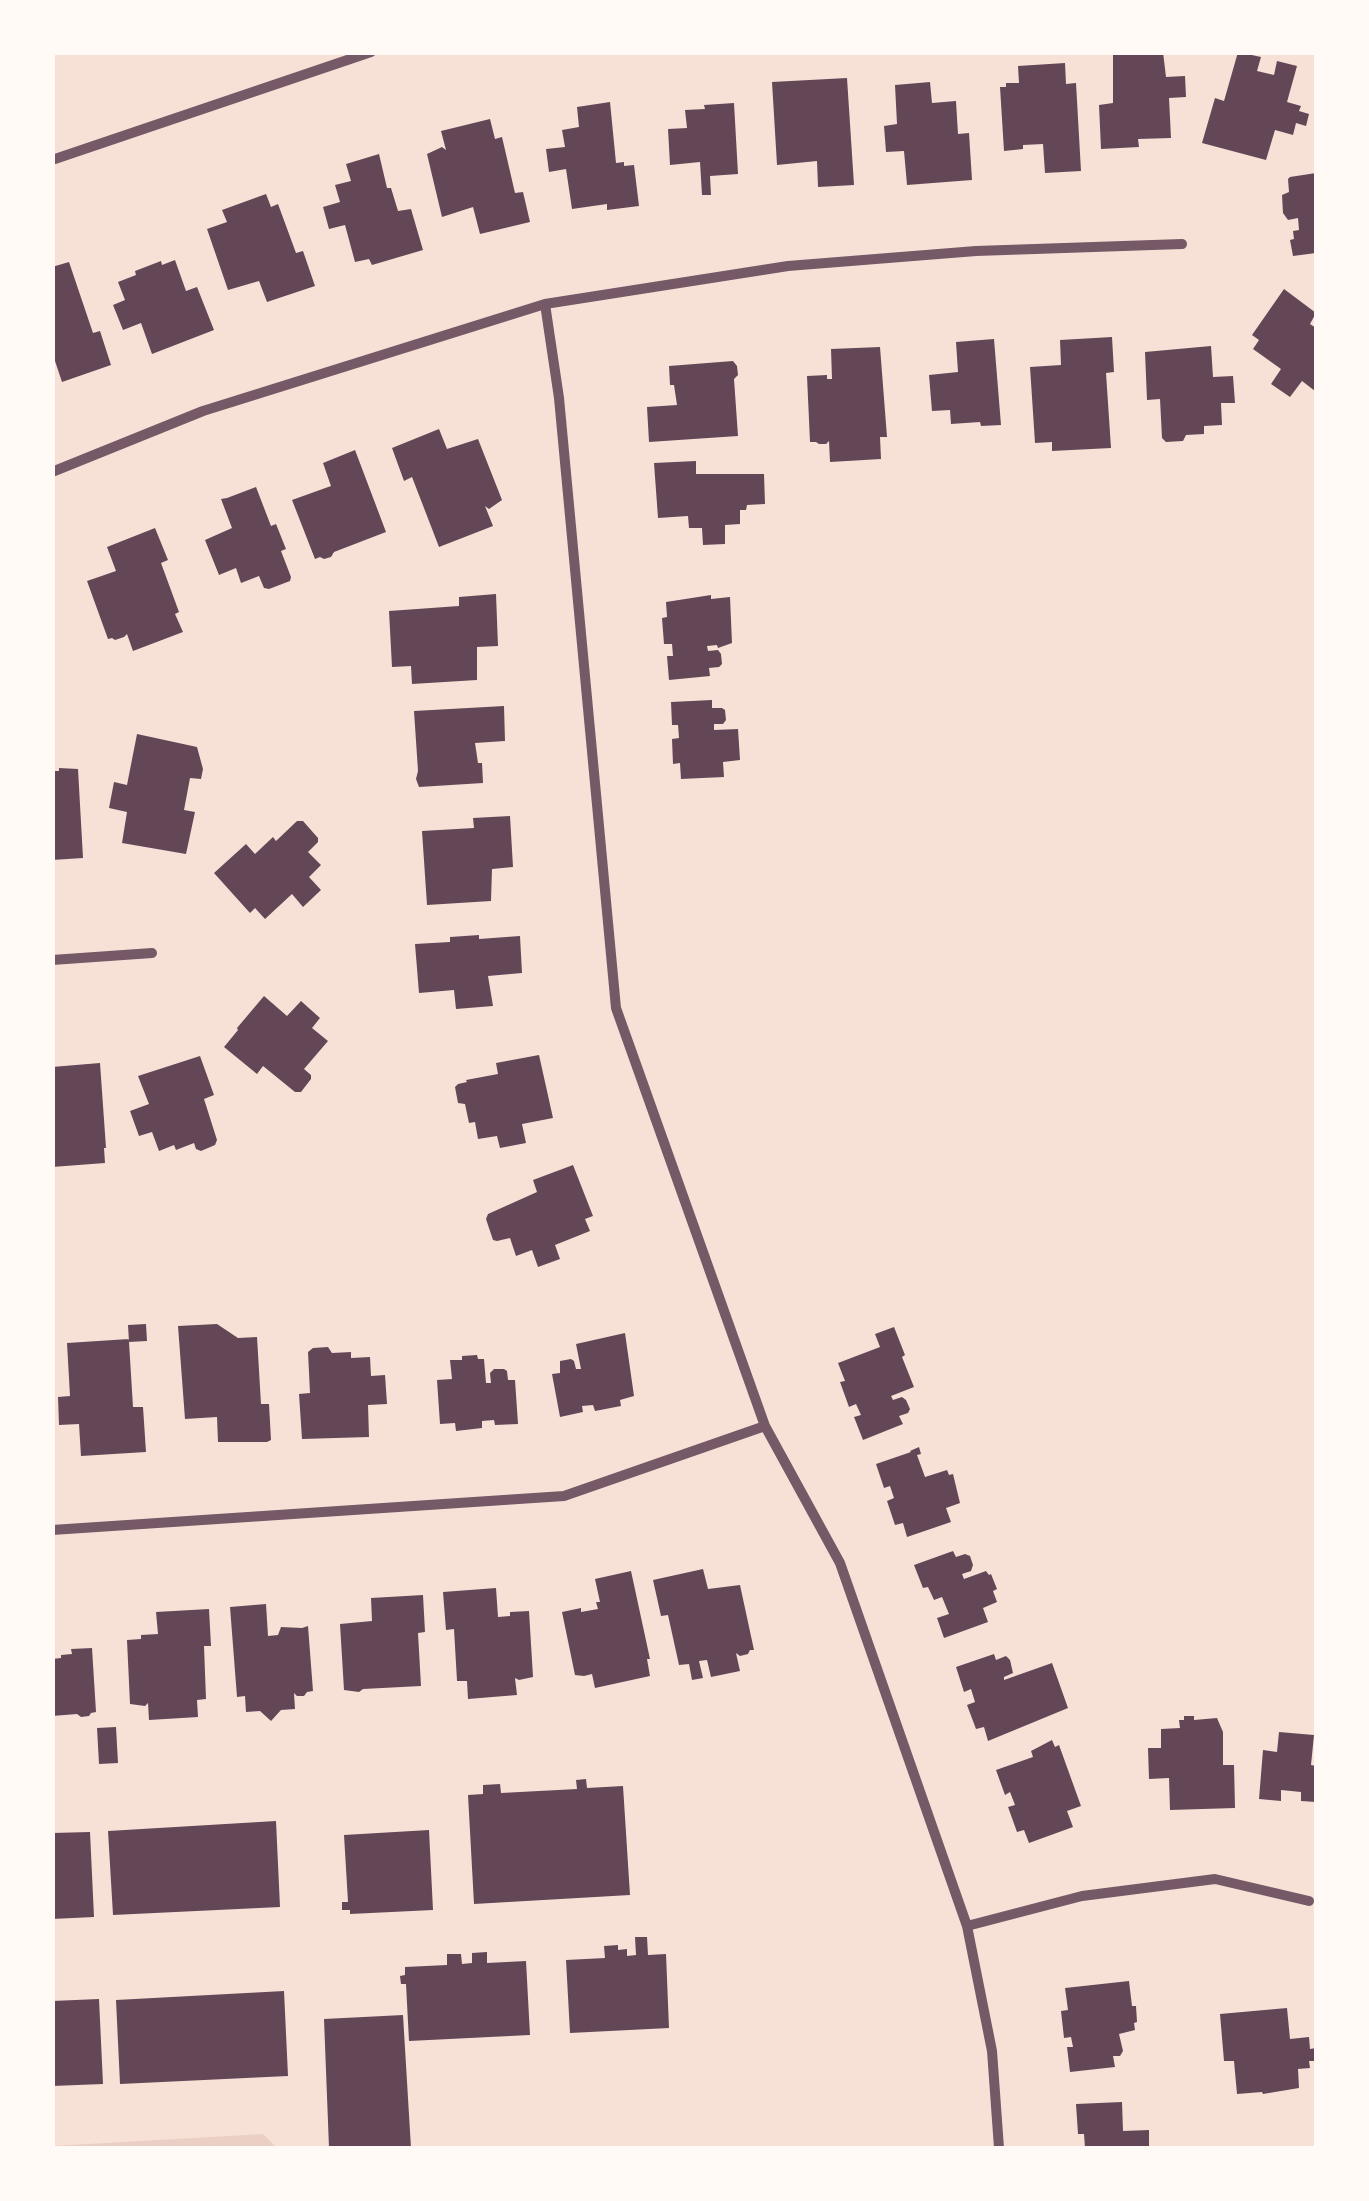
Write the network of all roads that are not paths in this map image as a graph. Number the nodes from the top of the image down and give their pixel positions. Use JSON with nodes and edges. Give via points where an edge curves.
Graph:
{"nodes":[{"id":1,"x":372,"y":52,"type":"edge"},
{"id":2,"x":52,"y":160,"type":"edge"},
{"id":3,"x":1182,"y":244,"type":"dead end"},
{"id":4,"x":545,"y":304,"type":"junction"},
{"id":5,"x":52,"y":472,"type":"edge"},
{"id":6,"x":152,"y":953,"type":"dead end"},
{"id":7,"x":52,"y":960,"type":"edge"},
{"id":8,"x":765,"y":1426,"type":"junction"},
{"id":9,"x":52,"y":1530,"type":"edge"},
{"id":10,"x":1309,"y":1901,"type":"dead end"},
{"id":11,"x":967,"y":1926,"type":"junction"},
{"id":12,"x":999,"y":2148,"type":"edge"}],
"edges":[{"from":1,"to":2,"type":"street"},
{"from":3,"to":4,"type":"street","via":[[788,266]]},
{"from":4,"to":5,"type":"street","via":[[203,410]]},
{"from":4,"to":8,"type":"street","via":[[616,1008]]},
{"from":6,"to":7,"type":"street"},
{"from":8,"to":9,"type":"street","via":[[564,1496]]},
{"from":8,"to":11,"type":"street","via":[[840,1562]]},
{"from":10,"to":11,"type":"street","via":[[1215,1879],[1082,1896]]},
{"from":11,"to":12,"type":"street","via":[[992,2051]]}]}
